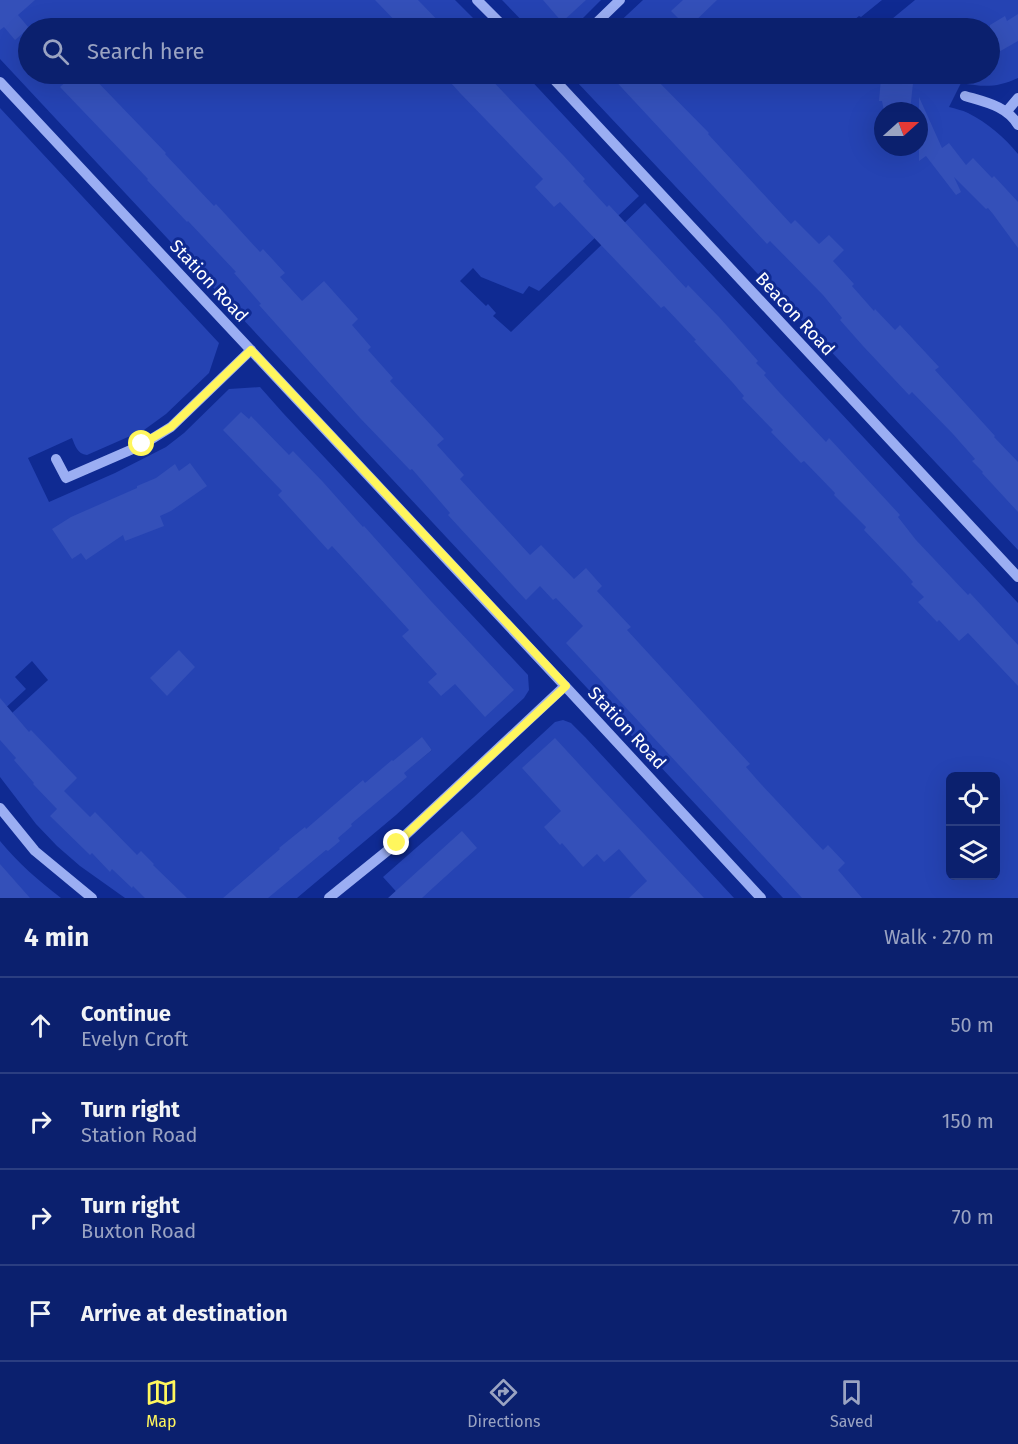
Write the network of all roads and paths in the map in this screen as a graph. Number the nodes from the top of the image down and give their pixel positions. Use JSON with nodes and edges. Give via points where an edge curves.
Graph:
{"nodes":[{"id":1,"x":477,"y":0,"type":"edge"},
{"id":2,"x":620,"y":0,"type":"edge"},
{"id":3,"x":495,"y":18,"type":"edge"},
{"id":4,"x":601,"y":18,"type":"edge"},
{"id":5,"x":0,"y":82,"type":"edge"},
{"id":6,"x":558,"y":84,"type":"edge"},
{"id":7,"x":965,"y":96,"type":"dead end"},
{"id":8,"x":1018,"y":98,"type":"edge"},
{"id":9,"x":1007,"y":111,"type":"junction"},
{"id":10,"x":1018,"y":125,"type":"edge"},
{"id":11,"x":251,"y":350,"type":"junction"},
{"id":12,"x":56,"y":459,"type":"dead end"},
{"id":13,"x":1018,"y":577,"type":"edge"},
{"id":14,"x":566,"y":686,"type":"junction"},
{"id":15,"x":0,"y":808,"type":"edge"},
{"id":16,"x":92,"y":898,"type":"edge"},
{"id":17,"x":329,"y":898,"type":"edge"},
{"id":18,"x":761,"y":898,"type":"edge"}],
"edges":[{"from":1,"to":3,"type":"street"},
{"from":2,"to":4,"type":"street"},
{"from":5,"to":11,"type":"street","name":"Station Road"},
{"from":6,"to":13,"type":"street","name":"Beacon Road"},
{"from":7,"to":9,"type":"street"},
{"from":8,"to":9,"type":"street"},
{"from":9,"to":10,"type":"street"},
{"from":11,"to":12,"type":"street","via":[[171,427],[142,444],[66,478]]},
{"from":11,"to":14,"type":"street","name":"Station Road"},
{"from":14,"to":17,"type":"street","via":[[397,843]]},
{"from":14,"to":18,"type":"street","name":"Station Road"},
{"from":15,"to":16,"type":"street","via":[[34,851]]}]}
